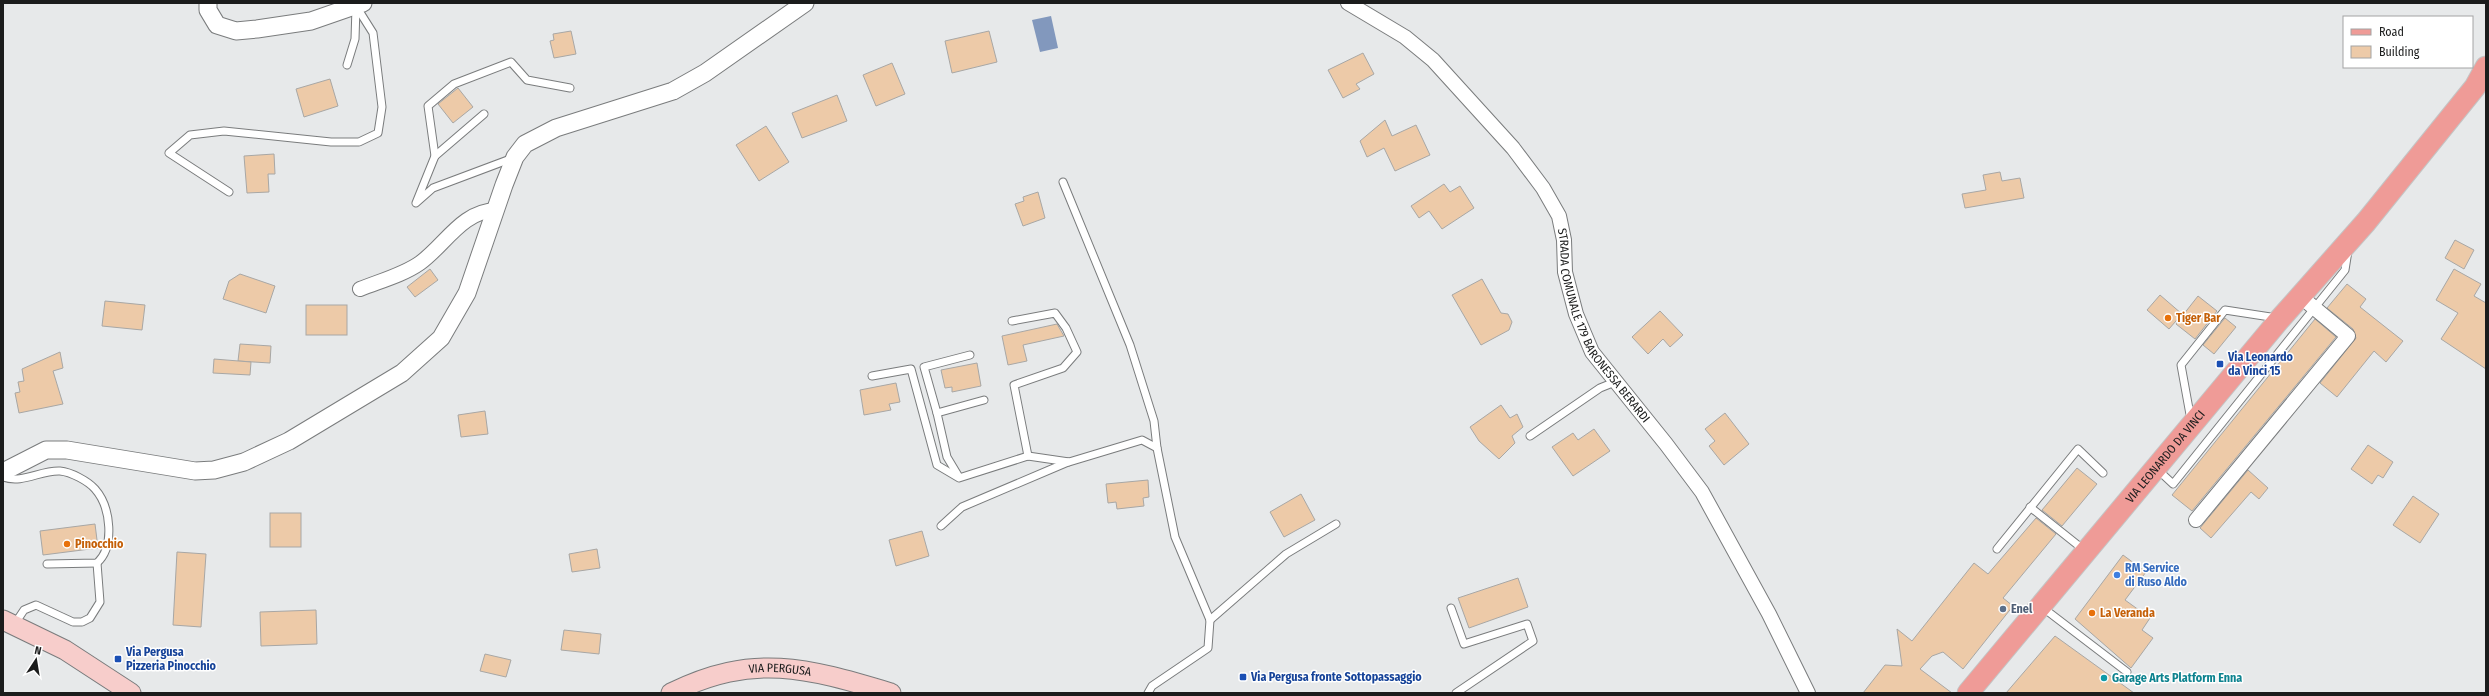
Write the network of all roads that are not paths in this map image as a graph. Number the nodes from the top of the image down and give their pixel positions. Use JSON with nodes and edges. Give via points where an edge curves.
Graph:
{"nodes":[{"id":1,"x":208,"y":3,"type":"edge"},
{"id":2,"x":805,"y":3,"type":"edge"},
{"id":3,"x":1348,"y":3,"type":"edge"},
{"id":4,"x":359,"y":5,"type":"edge"},
{"id":5,"x":347,"y":65,"type":"dead end"},
{"id":6,"x":2486,"y":67,"type":"edge"},
{"id":7,"x":2481,"y":85,"type":"edge"},
{"id":8,"x":570,"y":88,"type":"dead end"},
{"id":9,"x":484,"y":114,"type":"dead end"},
{"id":10,"x":435,"y":156,"type":"junction"},
{"id":11,"x":515,"y":157,"type":"junction"},
{"id":12,"x":1063,"y":182,"type":"dead end"},
{"id":13,"x":229,"y":192,"type":"dead end"},
{"id":14,"x":496,"y":210,"type":"junction"},
{"id":15,"x":360,"y":289,"type":"dead end"},
{"id":16,"x":2308,"y":303,"type":"junction"},
{"id":17,"x":2280,"y":319,"type":"junction"},
{"id":18,"x":1012,"y":321,"type":"dead end"},
{"id":19,"x":970,"y":355,"type":"dead end"},
{"id":20,"x":872,"y":376,"type":"dead end"},
{"id":21,"x":1616,"y":382,"type":"junction"},
{"id":22,"x":984,"y":400,"type":"dead end"},
{"id":23,"x":937,"y":413,"type":"junction"},
{"id":24,"x":2192,"y":424,"type":"junction"},
{"id":25,"x":1530,"y":436,"type":"dead end"},
{"id":26,"x":1157,"y":448,"type":"junction"},
{"id":27,"x":1028,"y":456,"type":"junction"},
{"id":28,"x":1069,"y":462,"type":"junction"},
{"id":29,"x":2155,"y":468,"type":"junction"},
{"id":30,"x":3,"y":472,"type":"edge"},
{"id":31,"x":2103,"y":474,"type":"dead end"},
{"id":32,"x":3,"y":477,"type":"edge"},
{"id":33,"x":959,"y":478,"type":"junction"},
{"id":34,"x":2030,"y":508,"type":"junction"},
{"id":35,"x":2196,"y":520,"type":"dead end"},
{"id":36,"x":1336,"y":524,"type":"dead end"},
{"id":37,"x":941,"y":526,"type":"dead end"},
{"id":38,"x":1997,"y":548,"type":"dead end"},
{"id":39,"x":2086,"y":551,"type":"junction"},
{"id":40,"x":96,"y":563,"type":"junction"},
{"id":41,"x":47,"y":564,"type":"dead end"},
{"id":42,"x":2040,"y":606,"type":"junction"},
{"id":43,"x":1451,"y":608,"type":"dead end"},
{"id":44,"x":1210,"y":620,"type":"junction"},
{"id":45,"x":8,"y":623,"type":"edge"},
{"id":46,"x":2126,"y":672,"type":"dead end"},
{"id":47,"x":1972,"y":691,"type":"edge"},
{"id":48,"x":131,"y":693,"type":"edge"},
{"id":49,"x":671,"y":693,"type":"edge"},
{"id":50,"x":891,"y":693,"type":"edge"},
{"id":51,"x":1148,"y":693,"type":"edge"},
{"id":52,"x":1456,"y":693,"type":"edge"},
{"id":53,"x":1808,"y":693,"type":"edge"}],
"edges":[{"from":1,"to":4,"type":"street","via":[[208,10],[217,24],[236,31],[311,21]]},
{"from":2,"to":11,"type":"street","via":[[705,73],[673,91],[540,135],[525,144]]},
{"from":3,"to":21,"type":"street","name":"STRADA COMUNALE 179 BARONESSA BERARDI","via":[[1405,37],[1433,60],[1513,148],[1543,188],[1559,216],[1564,240],[1565,272],[1576,314],[1592,352]]},
{"from":4,"to":5,"type":"lane","via":[[355,39]]},
{"from":4,"to":13,"type":"lane","via":[[373,34],[382,107],[378,133],[360,142],[331,142],[224,131],[190,135],[169,154]]},
{"from":6,"to":7,"type":"main road","name":"VIA LEONARDO DA VINCI"},
{"from":7,"to":16,"type":"main road","name":"VIA LEONARDO DA VINCI","via":[[2349,242]]},
{"from":8,"to":10,"type":"lane","via":[[526,80],[511,62],[454,84],[428,106]]},
{"from":9,"to":10,"type":"lane"},
{"from":10,"to":11,"type":"lane","via":[[416,203],[433,188]]},
{"from":11,"to":14,"type":"street"},
{"from":12,"to":26,"type":"lane","via":[[1130,345],[1154,421]]},
{"from":14,"to":15,"type":"street","via":[[482,210],[471,217],[420,263]]},
{"from":14,"to":30,"type":"street","via":[[467,293],[441,338],[402,372],[289,441],[244,462],[214,470],[195,471],[67,450],[46,450]]},
{"from":16,"to":17,"type":"main road","name":"VIA LEONARDO DA VINCI"},
{"from":16,"to":29,"type":"lane","via":[[2173,484]]},
{"from":16,"to":35,"type":"street","via":[[2348,336]]},
{"from":17,"to":24,"type":"main road","name":"VIA LEONARDO DA VINCI"},
{"from":17,"to":24,"type":"lane","via":[[2225,310],[2181,364]]},
{"from":18,"to":27,"type":"lane","via":[[1055,313],[1066,328],[1077,352],[1063,368],[1014,385]]},
{"from":19,"to":23,"type":"lane","via":[[924,367]]},
{"from":20,"to":33,"type":"lane","via":[[911,370],[937,465]]},
{"from":21,"to":25,"type":"lane","via":[[1600,388]]},
{"from":21,"to":53,"type":"street","name":"STRADA COMUNALE 179 BARONESSA BERARDI","via":[[1702,492],[1769,614]]},
{"from":22,"to":23,"type":"lane"},
{"from":23,"to":33,"type":"lane","via":[[947,457]]},
{"from":24,"to":29,"type":"main road","name":"VIA LEONARDO DA VINCI"},
{"from":26,"to":28,"type":"lane","via":[[1142,440]]},
{"from":26,"to":44,"type":"lane","via":[[1175,537]]},
{"from":27,"to":28,"type":"lane"},
{"from":27,"to":33,"type":"lane"},
{"from":28,"to":37,"type":"lane","via":[[962,507]]},
{"from":29,"to":39,"type":"main road","name":"VIA LEONARDO DA VINCI"},
{"from":31,"to":34,"type":"lane","via":[[2078,449]]},
{"from":32,"to":40,"type":"lane","via":[[17,479],[60,471],[72,474],[96,489],[105,510],[109,538],[103,557]]},
{"from":34,"to":38,"type":"lane"},
{"from":34,"to":39,"type":"lane"},
{"from":36,"to":44,"type":"lane","via":[[1286,554]]},
{"from":39,"to":42,"type":"main road","name":"VIA LEONARDO DA VINCI"},
{"from":40,"to":41,"type":"lane"},
{"from":40,"to":45,"type":"lane","via":[[101,592],[100,602],[90,618],[82,622],[73,622],[36,605],[24,610]]},
{"from":42,"to":46,"type":"lane"},
{"from":42,"to":47,"type":"main road","name":"VIA LEONARDO DA VINCI"},
{"from":43,"to":52,"type":"lane","via":[[1464,644],[1528,624],[1533,641]]},
{"from":44,"to":51,"type":"lane","via":[[1208,648],[1152,686]]},
{"from":45,"to":48,"type":"main road","via":[[65,650]]},
{"from":49,"to":50,"type":"main road","name":"VIA PERGUSA","via":[[721,673],[771,667],[811,672]]}]}
